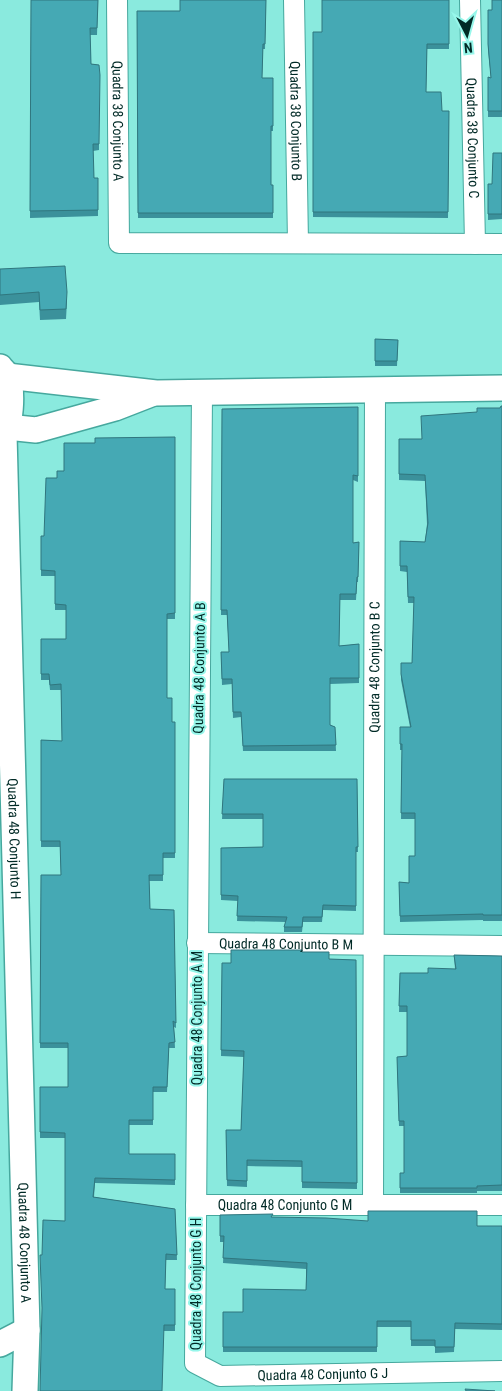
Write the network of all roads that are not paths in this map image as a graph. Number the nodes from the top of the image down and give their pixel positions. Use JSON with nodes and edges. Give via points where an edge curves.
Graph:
{"nodes":[{"id":1,"x":117,"y":0,"type":"edge"},
{"id":2,"x":294,"y":0,"type":"edge"},
{"id":3,"x":470,"y":0,"type":"edge"},
{"id":4,"x":298,"y":243,"type":"junction"},
{"id":5,"x":475,"y":244,"type":"junction"},
{"id":6,"x":502,"y":244,"type":"edge"},
{"id":7,"x":4,"y":371,"type":"edge"},
{"id":8,"x":375,"y":388,"type":"junction"},
{"id":9,"x":502,"y":388,"type":"edge"},
{"id":10,"x":202,"y":392,"type":"junction"},
{"id":11,"x":156,"y":393,"type":"junction"},
{"id":12,"x":4,"y":433,"type":"edge"},
{"id":13,"x":197,"y":943,"type":"junction"},
{"id":14,"x":374,"y":945,"type":"junction"},
{"id":15,"x":502,"y":946,"type":"edge"},
{"id":16,"x":21,"y":1094,"type":"joint"},
{"id":17,"x":196,"y":1205,"type":"junction"},
{"id":18,"x":502,"y":1205,"type":"edge"},
{"id":19,"x":373,"y":1206,"type":"junction"},
{"id":20,"x":27,"y":1330,"type":"junction"},
{"id":21,"x":0,"y":1344,"type":"edge"},
{"id":22,"x":196,"y":1363,"type":"joint"},
{"id":23,"x":502,"y":1371,"type":"edge"},
{"id":24,"x":25,"y":1391,"type":"edge"}],
"edges":[{"from":1,"to":4,"type":"street","name":"Quadra 38 Conjunto A","via":[[119,243]]},
{"from":2,"to":4,"type":"street","name":"Quadra 38 Conjunto B"},
{"from":3,"to":5,"type":"street","name":"Quadra 38 Conjunto C"},
{"from":4,"to":5,"type":"street"},
{"from":5,"to":6,"type":"street"},
{"from":7,"to":11,"type":"street"},
{"from":7,"to":12,"type":"street","name":"Quadra 48 Conjunto H","via":[[11,404]]},
{"from":8,"to":9,"type":"street"},
{"from":8,"to":10,"type":"street"},
{"from":8,"to":14,"type":"street","name":"Quadra 48 Conjunto B C"},
{"from":10,"to":11,"type":"street"},
{"from":10,"to":13,"type":"street","name":"Quadra 48 Conjunto A B"},
{"from":11,"to":12,"type":"street","via":[[36,430]]},
{"from":12,"to":16,"type":"street","name":"Quadra 48 Conjunto H"},
{"from":13,"to":14,"type":"street","name":"Quadra 48 Conjunto B M"},
{"from":13,"to":17,"type":"street","name":"Quadra 48 Conjunto A M"},
{"from":14,"to":15,"type":"street","name":"Quadra 48 Conjunto B M"},
{"from":14,"to":19,"type":"street","name":"Quadra 48 Conjunto B C"},
{"from":16,"to":20,"type":"street","name":"Quadra 48 Conjunto A"},
{"from":17,"to":19,"type":"street","name":"Quadra 48 Conjunto G M"},
{"from":17,"to":22,"type":"street","name":"Quadra 48 Conjunto G H"},
{"from":18,"to":19,"type":"street","name":"Quadra 48 Conjunto G M"},
{"from":20,"to":21,"type":"street"},
{"from":20,"to":24,"type":"street","name":"Quadra 48 Conjunto A"},
{"from":22,"to":23,"type":"street","name":"Quadra 48 Conjunto G J","via":[[220,1376]]}]}
